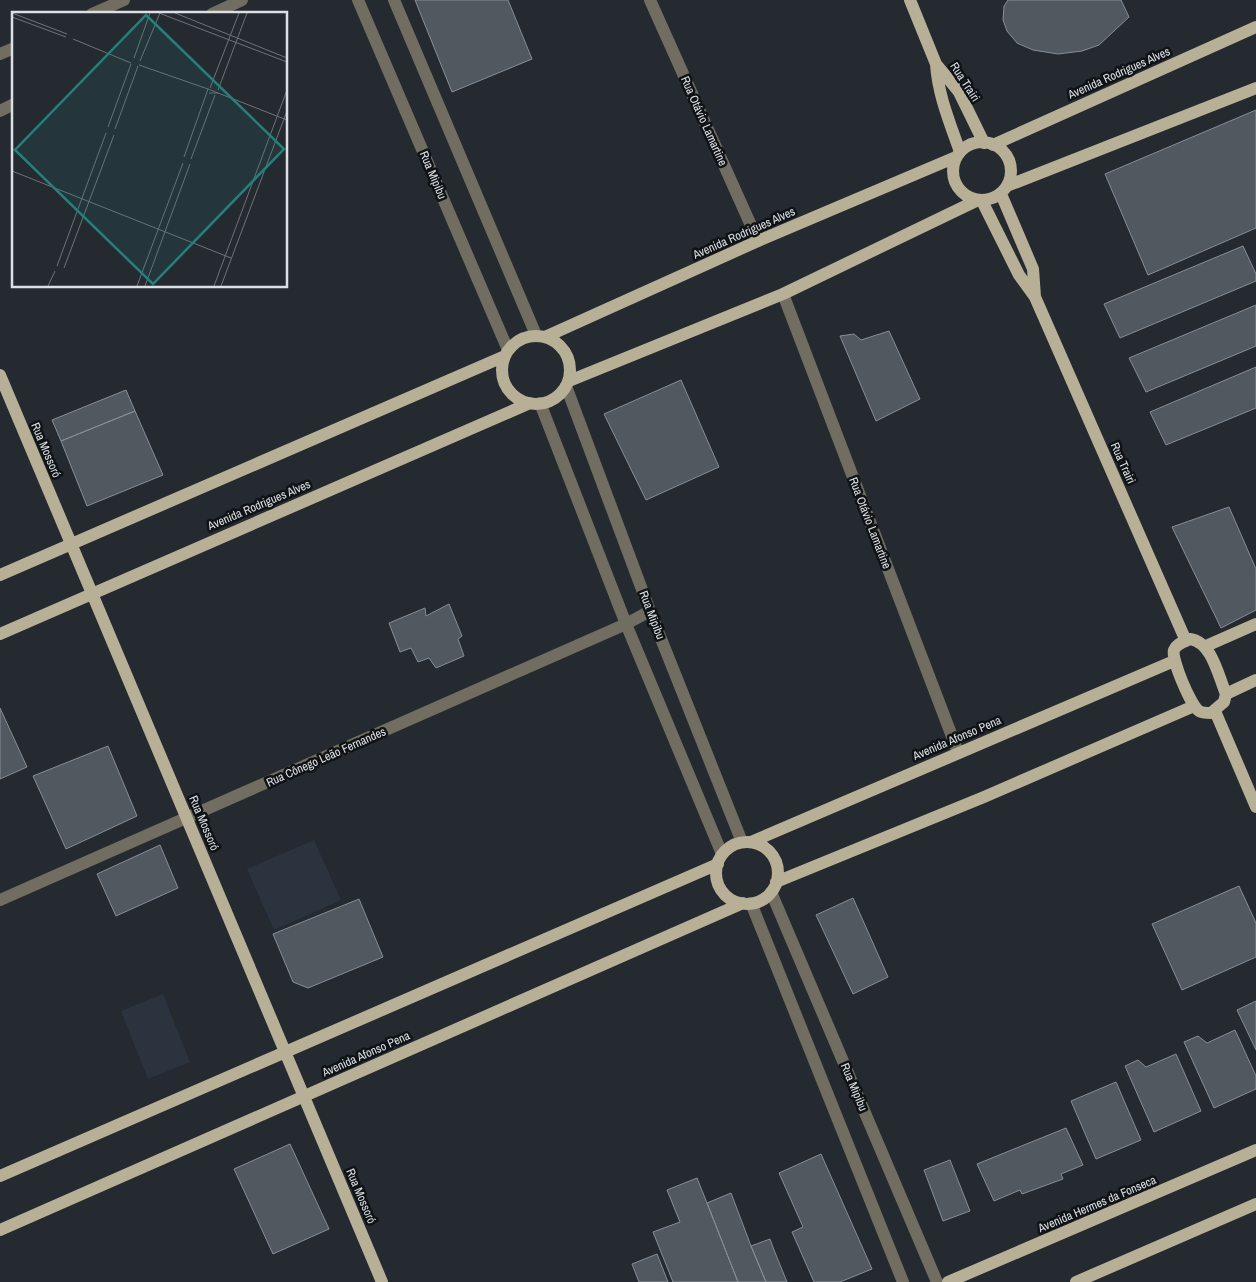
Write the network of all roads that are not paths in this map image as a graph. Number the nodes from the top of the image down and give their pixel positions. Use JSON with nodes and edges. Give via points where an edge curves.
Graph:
{"nodes":[{"id":1,"x":242,"y":0,"type":"edge"},
{"id":2,"x":358,"y":0,"type":"edge"},
{"id":3,"x":394,"y":0,"type":"edge"},
{"id":4,"x":650,"y":0,"type":"edge"},
{"id":5,"x":910,"y":0,"type":"edge"},
{"id":6,"x":121,"y":4,"type":"edge"},
{"id":7,"x":98,"y":12,"type":"edge"},
{"id":8,"x":216,"y":12,"type":"edge"},
{"id":9,"x":1256,"y":27,"type":"edge"},
{"id":10,"x":12,"y":49,"type":"edge"},
{"id":11,"x":0,"y":54,"type":"edge"},
{"id":12,"x":936,"y":64,"type":"junction"},
{"id":13,"x":1256,"y":88,"type":"edge"},
{"id":14,"x":12,"y":105,"type":"edge"},
{"id":15,"x":0,"y":111,"type":"edge"},
{"id":16,"x":989,"y":144,"type":"junction"},
{"id":17,"x":958,"y":155,"type":"junction"},
{"id":18,"x":1004,"y":190,"type":"junction"},
{"id":19,"x":980,"y":200,"type":"junction"},
{"id":20,"x":758,"y":241,"type":"junction"},
{"id":21,"x":783,"y":294,"type":"junction"},
{"id":22,"x":1034,"y":296,"type":"junction"},
{"id":23,"x":540,"y":336,"type":"junction"},
{"id":24,"x":507,"y":353,"type":"junction"},
{"id":25,"x":0,"y":375,"type":"edge"},
{"id":26,"x":567,"y":384,"type":"junction"},
{"id":27,"x":535,"y":403,"type":"junction"},
{"id":28,"x":71,"y":543,"type":"junction"},
{"id":29,"x":0,"y":576,"type":"edge"},
{"id":30,"x":93,"y":592,"type":"junction"},
{"id":31,"x":650,"y":611,"type":"junction"},
{"id":32,"x":626,"y":624,"type":"junction"},
{"id":33,"x":1256,"y":624,"type":"edge"},
{"id":34,"x":0,"y":634,"type":"edge"},
{"id":35,"x":1186,"y":641,"type":"junction"},
{"id":36,"x":1206,"y":646,"type":"junction"},
{"id":37,"x":1174,"y":660,"type":"junction"},
{"id":38,"x":1256,"y":680,"type":"edge"},
{"id":39,"x":1226,"y":694,"type":"junction"},
{"id":40,"x":1194,"y":706,"type":"junction"},
{"id":41,"x":1215,"y":711,"type":"junction"},
{"id":42,"x":958,"y":752,"type":"junction"},
{"id":43,"x":1256,"y":807,"type":"edge"},
{"id":44,"x":187,"y":818,"type":"junction"},
{"id":45,"x":746,"y":842,"type":"junction"},
{"id":46,"x":720,"y":859,"type":"junction"},
{"id":47,"x":774,"y":887,"type":"junction"},
{"id":48,"x":0,"y":900,"type":"edge"},
{"id":49,"x":747,"y":903,"type":"junction"},
{"id":50,"x":286,"y":1054,"type":"junction"},
{"id":51,"x":304,"y":1096,"type":"junction"},
{"id":52,"x":1256,"y":1150,"type":"edge"},
{"id":53,"x":0,"y":1176,"type":"edge"},
{"id":54,"x":1256,"y":1204,"type":"edge"},
{"id":55,"x":0,"y":1230,"type":"edge"},
{"id":56,"x":382,"y":1282,"type":"edge"},
{"id":57,"x":903,"y":1282,"type":"edge"},
{"id":58,"x":937,"y":1282,"type":"edge"},
{"id":59,"x":948,"y":1282,"type":"edge"},
{"id":60,"x":1076,"y":1282,"type":"edge"}],
"edges":[{"from":1,"to":8,"type":"street"},
{"from":2,"to":24,"type":"street","name":"Rua Mipibu"},
{"from":3,"to":23,"type":"street"},
{"from":4,"to":20,"type":"street","name":"Rua Otávio Lamartine"},
{"from":5,"to":12,"type":"main road","name":"Rua Trairi"},
{"from":6,"to":7,"type":"street"},
{"from":9,"to":16,"type":"main road","name":"Avenida Rodrigues Alves"},
{"from":10,"to":11,"type":"street"},
{"from":12,"to":16,"type":"main road","name":"Rua Trairi","via":[[958,92]]},
{"from":12,"to":17,"type":"main road","name":"Rua Trairi","via":[[937,84]]},
{"from":13,"to":18,"type":"main road"},
{"from":14,"to":15,"type":"street"},
{"from":16,"to":17,"type":"main road","via":[[975,143]]},
{"from":16,"to":18,"type":"main road","via":[[1007,157],[1010,166]]},
{"from":17,"to":19,"type":"main road","via":[[953,173],[958,188],[963,194]]},
{"from":17,"to":20,"type":"main road","name":"Avenida Rodrigues Alves"},
{"from":18,"to":19,"type":"main road"},
{"from":18,"to":22,"type":"main road","name":"Rua Trairi","via":[[1033,269]]},
{"from":19,"to":21,"type":"main road"},
{"from":19,"to":22,"type":"main road","name":"Rua Trairi","via":[[1019,275]]},
{"from":20,"to":23,"type":"main road","name":"Avenida Rodrigues Alves"},
{"from":21,"to":26,"type":"main road"},
{"from":21,"to":42,"type":"street","name":"Rua Otávio Lamartine"},
{"from":22,"to":35,"type":"main road","name":"Rua Trairi"},
{"from":23,"to":24,"type":"main road","via":[[525,337]]},
{"from":23,"to":26,"type":"main road","via":[[561,346],[570,363]]},
{"from":24,"to":27,"type":"main road","via":[[502,371],[506,385],[516,397]]},
{"from":24,"to":28,"type":"main road"},
{"from":25,"to":28,"type":"main road","name":"Rua Mossoró"},
{"from":26,"to":27,"type":"main road","via":[[560,395]]},
{"from":26,"to":31,"type":"street","name":"Rua Mipibu"},
{"from":27,"to":30,"type":"main road","name":"Avenida Rodrigues Alves"},
{"from":27,"to":32,"type":"street"},
{"from":28,"to":29,"type":"main road"},
{"from":28,"to":30,"type":"main road","name":"Rua Mossoró"},
{"from":30,"to":34,"type":"main road","name":"Avenida Rodrigues Alves"},
{"from":30,"to":44,"type":"main road","name":"Rua Mossoró"},
{"from":31,"to":32,"type":"street","name":"Rua Cônego Leão Fernandes"},
{"from":31,"to":45,"type":"street","name":"Rua Mipibu"},
{"from":32,"to":44,"type":"street","name":"Rua Cônego Leão Fernandes"},
{"from":32,"to":46,"type":"street"},
{"from":33,"to":36,"type":"main road"},
{"from":35,"to":36,"type":"main road","via":[[1198,640]]},
{"from":35,"to":37,"type":"main road","via":[[1178,644],[1173,652]]},
{"from":36,"to":39,"type":"main road"},
{"from":37,"to":40,"type":"main road"},
{"from":37,"to":42,"type":"main road","name":"Avenida Afonso Pena"},
{"from":38,"to":39,"type":"main road"},
{"from":39,"to":41,"type":"main road","via":[[1224,702]]},
{"from":40,"to":41,"type":"main road","via":[[1200,712]]},
{"from":40,"to":47,"type":"main road"},
{"from":41,"to":43,"type":"main road"},
{"from":42,"to":45,"type":"main road","name":"Avenida Afonso Pena"},
{"from":44,"to":48,"type":"street","name":"Rua Cônego Leão Fernandes"},
{"from":44,"to":50,"type":"main road","name":"Rua Mossoró"},
{"from":45,"to":46,"type":"main road","via":[[728,848]]},
{"from":45,"to":47,"type":"main road","via":[[762,845],[776,861]]},
{"from":46,"to":49,"type":"main road","via":[[718,884],[733,900]]},
{"from":46,"to":50,"type":"main road"},
{"from":47,"to":49,"type":"main road","via":[[766,897]]},
{"from":47,"to":58,"type":"street","name":"Rua Mipibu"},
{"from":49,"to":51,"type":"main road","name":"Avenida Afonso Pena"},
{"from":49,"to":57,"type":"street"},
{"from":50,"to":51,"type":"main road","name":"Rua Mossoró"},
{"from":50,"to":53,"type":"main road"},
{"from":51,"to":55,"type":"main road","name":"Avenida Afonso Pena"},
{"from":51,"to":56,"type":"main road","name":"Rua Mossoró"},
{"from":52,"to":59,"type":"main road","name":"Avenida Hermes da Fonseca"},
{"from":54,"to":60,"type":"main road"}]}
